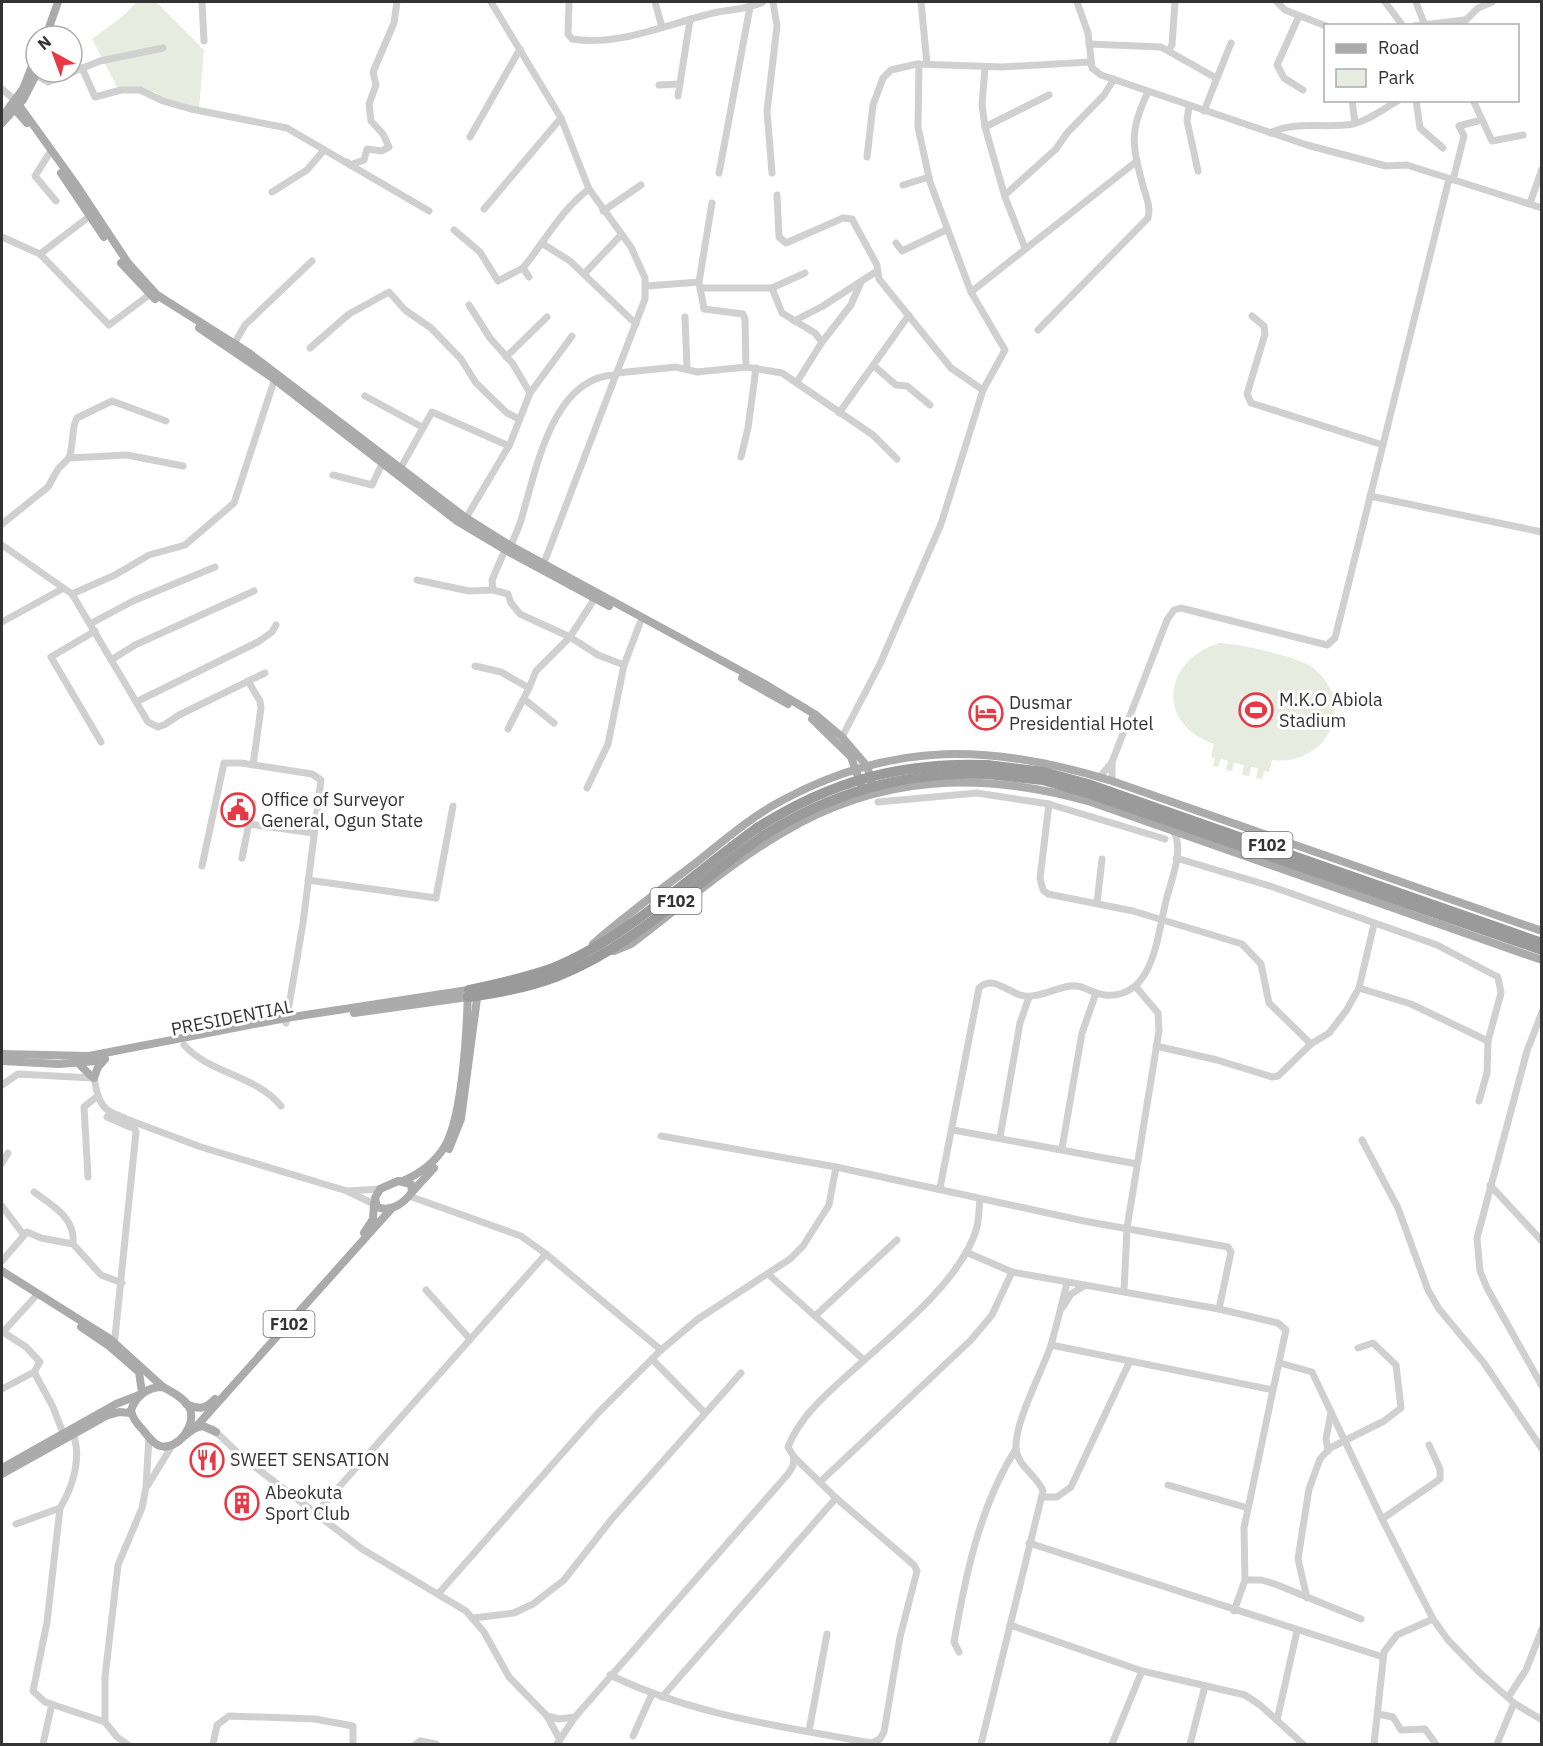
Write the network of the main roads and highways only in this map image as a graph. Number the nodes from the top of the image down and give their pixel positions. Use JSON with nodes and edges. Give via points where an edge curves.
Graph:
{"nodes":[{"id":1,"x":52,"y":2,"type":"edge"},
{"id":2,"x":58,"y":2,"type":"edge"},
{"id":3,"x":45,"y":24,"type":"edge"},
{"id":4,"x":50,"y":24,"type":"edge"},
{"id":5,"x":26,"y":84,"type":"edge"},
{"id":6,"x":29,"y":84,"type":"edge"},
{"id":7,"x":15,"y":105,"type":"junction"},
{"id":8,"x":3,"y":120,"type":"edge"},
{"id":9,"x":24,"y":121,"type":"junction"},
{"id":10,"x":241,"y":350,"type":"junction"},
{"id":11,"x":276,"y":376,"type":"junction"},
{"id":12,"x":508,"y":549,"type":"junction"},
{"id":13,"x":543,"y":566,"type":"junction"},
{"id":14,"x":867,"y":766,"type":"junction"},
{"id":15,"x":856,"y":768,"type":"junction"},
{"id":16,"x":865,"y":796,"type":"junction"},
{"id":17,"x":876,"y":798,"type":"junction"},
{"id":18,"x":1375,"y":887,"type":"junction"},
{"id":19,"x":1542,"y":931,"type":"edge"},
{"id":20,"x":1542,"y":943,"type":"edge"},
{"id":21,"x":1542,"y":950,"type":"edge"},
{"id":22,"x":584,"y":958,"type":"junction"},
{"id":23,"x":1542,"y":960,"type":"edge"},
{"id":24,"x":473,"y":993,"type":"junction"},
{"id":25,"x":286,"y":1021,"type":"junction"},
{"id":26,"x":2,"y":1054,"type":"edge"},
{"id":27,"x":91,"y":1059,"type":"junction"},
{"id":28,"x":105,"y":1059,"type":"junction"},
{"id":29,"x":2,"y":1061,"type":"edge"},
{"id":30,"x":78,"y":1063,"type":"junction"},
{"id":31,"x":403,"y":1181,"type":"junction"},
{"id":32,"x":410,"y":1194,"type":"junction"},
{"id":33,"x":374,"y":1204,"type":"junction"},
{"id":34,"x":393,"y":1208,"type":"junction"},
{"id":35,"x":2,"y":1273,"type":"edge"},
{"id":36,"x":112,"y":1344,"type":"junction"},
{"id":37,"x":163,"y":1387,"type":"junction"},
{"id":38,"x":141,"y":1394,"type":"junction"},
{"id":39,"x":188,"y":1406,"type":"junction"},
{"id":40,"x":131,"y":1413,"type":"junction"},
{"id":41,"x":195,"y":1428,"type":"junction"},
{"id":42,"x":216,"y":1432,"type":"road end"},
{"id":43,"x":183,"y":1437,"type":"junction"},
{"id":44,"x":2,"y":1468,"type":"edge"},
{"id":45,"x":2,"y":1474,"type":"edge"}],
"edges":[{"from":1,"to":3,"type":"main road"},
{"from":2,"to":4,"type":"main road"},
{"from":5,"to":7,"type":"main road"},
{"from":6,"to":7,"type":"main road"},
{"from":7,"to":8,"type":"main road"},
{"from":7,"to":9,"type":"main road"},
{"from":7,"to":10,"type":"main road","via":[[134,271],[157,295]]},
{"from":8,"to":9,"type":"main road"},
{"from":9,"to":10,"type":"main road","via":[[127,272],[149,295]]},
{"from":10,"to":11,"type":"main road"},
{"from":11,"to":12,"type":"main road"},
{"from":11,"to":12,"type":"main road","via":[[457,521]]},
{"from":12,"to":13,"type":"main road"},
{"from":13,"to":14,"type":"main road","via":[[816,715]]},
{"from":13,"to":15,"type":"main road","via":[[813,720],[841,746]]},
{"from":14,"to":15,"type":"main road"},
{"from":14,"to":17,"type":"main road"},
{"from":14,"to":18,"type":"main road","via":[[922,754],[966,752],[1050,763],[1112,781]]},
{"from":15,"to":16,"type":"main road"},
{"from":15,"to":22,"type":"main road","via":[[779,802],[742,827],[616,923]]},
{"from":16,"to":17,"type":"main road"},
{"from":16,"to":22,"type":"main road","via":[[782,833],[631,944]]},
{"from":17,"to":18,"type":"main road","via":[[954,782],[1023,785]]},
{"from":18,"to":19,"type":"main road"},
{"from":18,"to":20,"type":"highway","number":"F102"},
{"from":18,"to":21,"type":"highway","number":"F102"},
{"from":18,"to":22,"type":"highway","number":"F102","bridge":true,"via":[[1068,778],[1024,768],[933,766],[866,777],[804,800]]},
{"from":18,"to":23,"type":"main road"},
{"from":22,"to":24,"type":"highway","number":"F102"},
{"from":24,"to":25,"type":"main road"},
{"from":24,"to":31,"type":"main road","via":[[450,1136],[425,1169]]},
{"from":24,"to":32,"type":"main road","number":"F102","via":[[459,1129],[446,1154]]},
{"from":25,"to":27,"type":"main road"},
{"from":25,"to":28,"type":"main road","name":"PRESIDENTIAL"},
{"from":26,"to":27,"type":"main road"},
{"from":27,"to":28,"type":"main road","name":"PRESIDENTIAL"},
{"from":27,"to":30,"type":"main road","name":"PRESIDENTIAL"},
{"from":28,"to":30,"type":"main road","via":[[92,1077]]},
{"from":29,"to":30,"type":"main road","name":"PRESIDENTIAL"},
{"from":31,"to":32,"type":"main road","via":[[411,1184]]},
{"from":31,"to":33,"type":"main road","number":"F102","via":[[380,1189]]},
{"from":32,"to":34,"type":"main road","number":"F102"},
{"from":33,"to":34,"type":"main road","via":[[383,1210]]},
{"from":33,"to":39,"type":"main road","number":"F102","via":[[373,1219],[364,1232],[211,1403],[198,1409]]},
{"from":34,"to":41,"type":"main road","number":"F102"},
{"from":35,"to":36,"type":"main road"},
{"from":35,"to":36,"type":"main road"},
{"from":36,"to":37,"type":"main road"},
{"from":36,"to":38,"type":"main road","via":[[139,1372]]},
{"from":37,"to":38,"type":"main road"},
{"from":37,"to":39,"type":"main road"},
{"from":38,"to":40,"type":"main road"},
{"from":38,"to":44,"type":"main road","via":[[125,1399]]},
{"from":39,"to":43,"type":"main road","via":[[190,1423]]},
{"from":40,"to":43,"type":"main road","number":"F102","via":[[148,1437],[162,1446]]},
{"from":40,"to":45,"type":"main road","via":[[106,1416]]},
{"from":41,"to":42,"type":"main road","via":[[203,1426]]},
{"from":41,"to":43,"type":"main road","number":"F102"}]}
